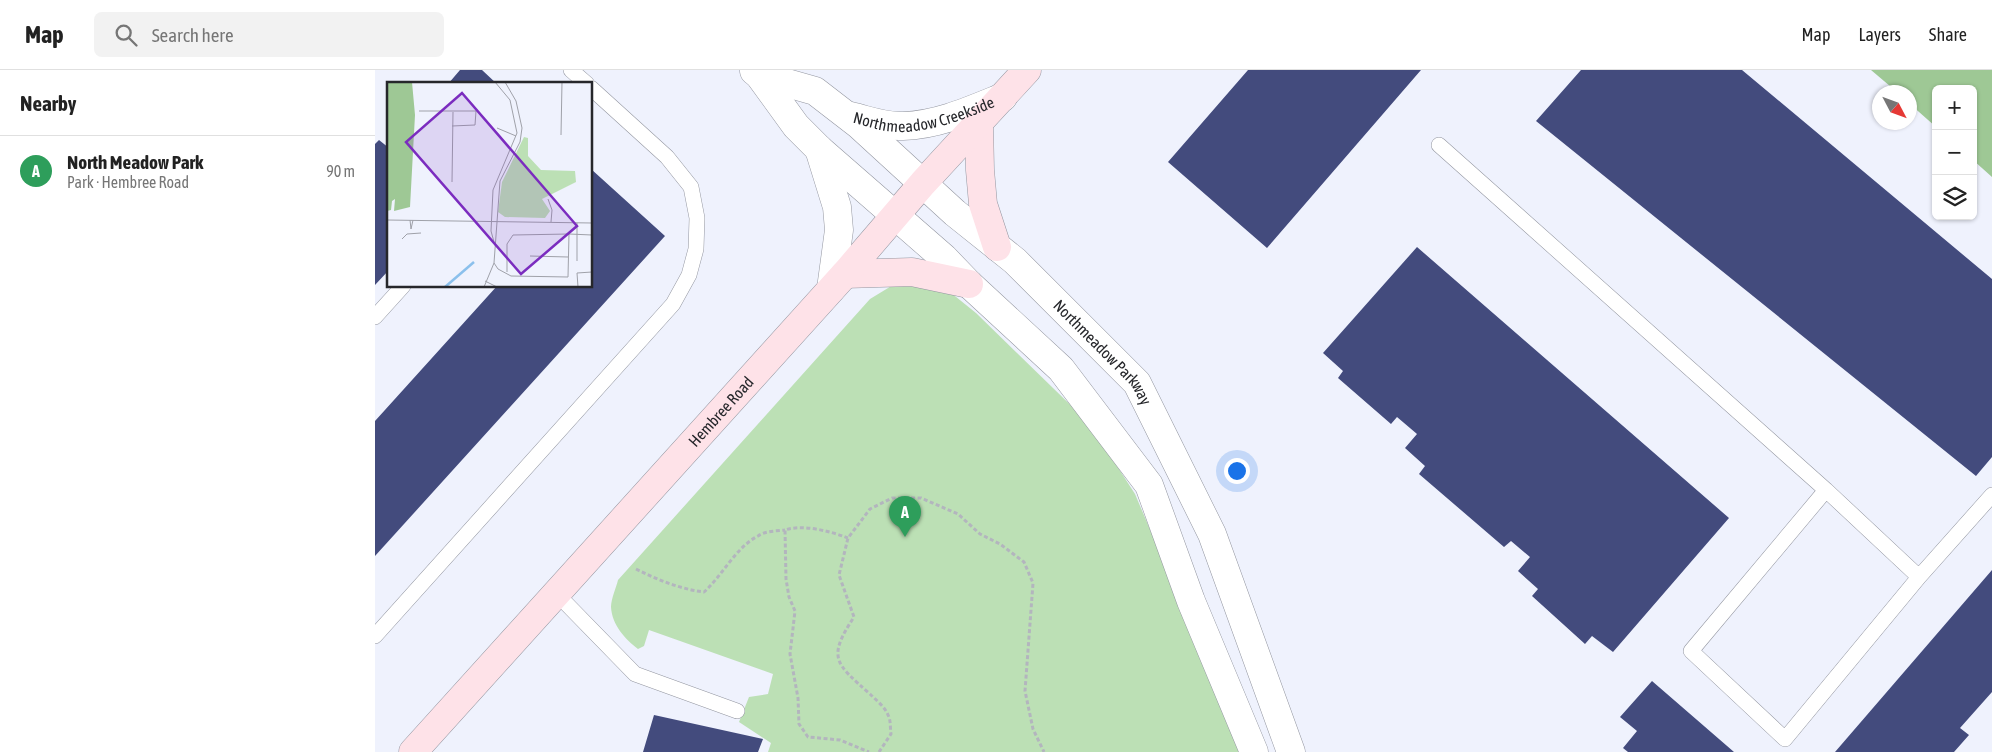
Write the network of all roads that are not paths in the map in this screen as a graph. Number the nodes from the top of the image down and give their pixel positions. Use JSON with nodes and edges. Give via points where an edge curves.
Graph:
{"nodes":[{"id":1,"x":571,"y":70,"type":"edge"},
{"id":2,"x":1027,"y":70,"type":"edge"},
{"id":3,"x":756,"y":73,"type":"edge"},
{"id":4,"x":585,"y":82,"type":"edge"},
{"id":5,"x":593,"y":90,"type":"edge"},
{"id":6,"x":1003,"y":97,"type":"junction"},
{"id":7,"x":845,"y":114,"type":"junction"},
{"id":8,"x":979,"y":123,"type":"junction"},
{"id":9,"x":1439,"y":145,"type":"dead end"},
{"id":10,"x":819,"y":149,"type":"junction"},
{"id":11,"x":923,"y":183,"type":"junction"},
{"id":12,"x":895,"y":216,"type":"junction"},
{"id":13,"x":997,"y":247,"type":"junction"},
{"id":14,"x":838,"y":281,"type":"junction"},
{"id":15,"x":969,"y":284,"type":"junction"},
{"id":16,"x":401,"y":288,"type":"edge"},
{"id":17,"x":375,"y":318,"type":"edge"},
{"id":18,"x":1826,"y":490,"type":"junction"},
{"id":19,"x":1992,"y":495,"type":"edge"},
{"id":20,"x":1919,"y":577,"type":"junction"},
{"id":21,"x":556,"y":593,"type":"junction"},
{"id":22,"x":375,"y":636,"type":"edge"},
{"id":23,"x":737,"y":711,"type":"dead end"},
{"id":24,"x":413,"y":752,"type":"edge"},
{"id":25,"x":1254,"y":752,"type":"edge"},
{"id":26,"x":1291,"y":752,"type":"edge"}],
"edges":[{"from":1,"to":4,"type":"lane"},
{"from":2,"to":6,"type":"street","name":"Hembree Road"},
{"from":3,"to":7,"type":"street","name":"Northmeadow Parkway","via":[[815,91]]},
{"from":3,"to":10,"type":"street","name":"Northmeadow Parkway","via":[[796,126]]},
{"from":5,"to":22,"type":"lane","via":[[667,157],[691,187],[697,218],[696,249],[689,275],[673,304]]},
{"from":6,"to":7,"type":"street","name":"Northmeadow Creekside","via":[[946,120],[903,126],[885,125]]},
{"from":6,"to":8,"type":"street","name":"Hembree Road"},
{"from":7,"to":11,"type":"street","name":"Northmeadow Parkway"},
{"from":8,"to":11,"type":"street","name":"Hembree Road"},
{"from":8,"to":13,"type":"street","via":[[983,204]]},
{"from":9,"to":18,"type":"lane"},
{"from":10,"to":12,"type":"street","name":"Northmeadow Parkway"},
{"from":10,"to":14,"type":"street","via":[[837,207]]},
{"from":11,"to":12,"type":"street","name":"Hembree Road"},
{"from":11,"to":13,"type":"street","name":"Northmeadow Parkway"},
{"from":12,"to":14,"type":"street","name":"Hembree Road"},
{"from":12,"to":15,"type":"street","name":"Northmeadow Parkway"},
{"from":13,"to":26,"type":"street","name":"Northmeadow Parkway","via":[[1015,261],[1137,383],[1212,534]]},
{"from":14,"to":15,"type":"street","via":[[912,272]]},
{"from":14,"to":21,"type":"street","name":"Hembree Road"},
{"from":15,"to":25,"type":"street","name":"Northmeadow Parkway","via":[[1061,369],[1149,485],[1191,601]]},
{"from":16,"to":17,"type":"lane"},
{"from":18,"to":20,"type":"lane"},
{"from":18,"to":20,"type":"lane","via":[[1691,651],[1785,739]]},
{"from":19,"to":20,"type":"lane"},
{"from":21,"to":23,"type":"lane","via":[[635,674]]},
{"from":21,"to":24,"type":"street","name":"Hembree Road"}]}
